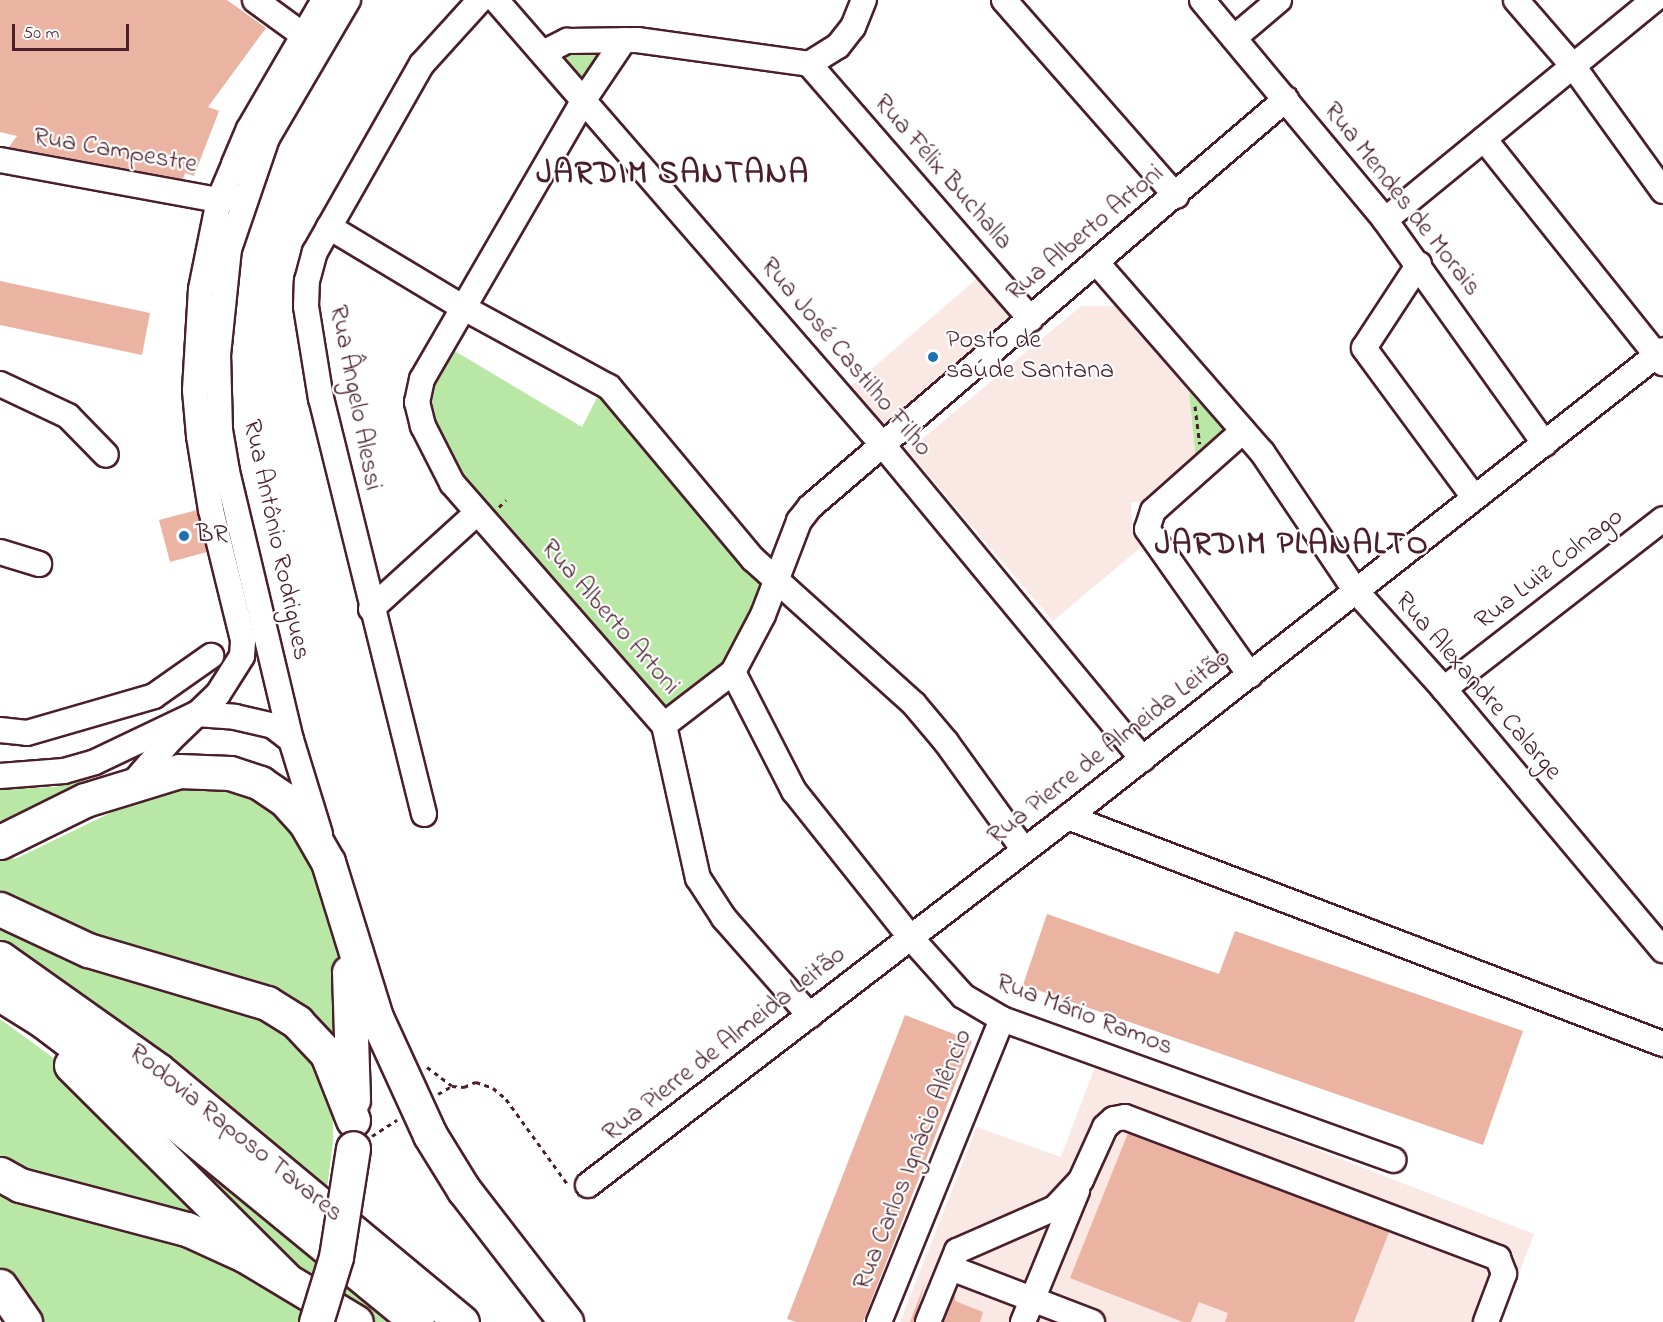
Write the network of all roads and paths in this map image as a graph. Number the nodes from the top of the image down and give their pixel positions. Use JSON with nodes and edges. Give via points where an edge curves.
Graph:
{"nodes":[{"id":1,"x":255,"y":0,"type":"edge"},
{"id":2,"x":324,"y":0,"type":"edge"},
{"id":3,"x":348,"y":0,"type":"edge"},
{"id":4,"x":480,"y":0,"type":"edge"},
{"id":5,"x":496,"y":0,"type":"edge"},
{"id":6,"x":864,"y":0,"type":"edge"},
{"id":7,"x":1004,"y":0,"type":"edge"},
{"id":8,"x":1202,"y":0,"type":"edge"},
{"id":9,"x":1279,"y":0,"type":"edge"},
{"id":10,"x":1516,"y":0,"type":"edge"},
{"id":11,"x":1656,"y":0,"type":"edge"},
{"id":12,"x":1663,"y":7,"type":"edge"},
{"id":13,"x":1234,"y":38,"type":"junction"},
{"id":14,"x":624,"y":40,"type":"junction"},
{"id":15,"x":311,"y":41,"type":"junction"},
{"id":16,"x":545,"y":52,"type":"junction"},
{"id":17,"x":809,"y":64,"type":"junction"},
{"id":18,"x":1573,"y":66,"type":"junction"},
{"id":19,"x":585,"y":98,"type":"junction"},
{"id":20,"x":1286,"y":99,"type":"junction"},
{"id":21,"x":258,"y":133,"type":"junction"},
{"id":22,"x":1484,"y":139,"type":"junction"},
{"id":23,"x":0,"y":160,"type":"edge"},
{"id":24,"x":1663,"y":191,"type":"edge"},
{"id":25,"x":247,"y":194,"type":"junction"},
{"id":26,"x":1176,"y":196,"type":"junction"},
{"id":27,"x":219,"y":200,"type":"junction"},
{"id":28,"x":1385,"y":220,"type":"junction"},
{"id":29,"x":329,"y":227,"type":"junction"},
{"id":30,"x":1096,"y":262,"type":"junction"},
{"id":31,"x":1419,"y":264,"type":"junction"},
{"id":32,"x":464,"y":308,"type":"junction"},
{"id":33,"x":1031,"y":319,"type":"junction"},
{"id":34,"x":1661,"y":356,"type":"edge"},
{"id":35,"x":1191,"y":371,"type":"junction"},
{"id":36,"x":0,"y":384,"type":"edge"},
{"id":37,"x":1243,"y":431,"type":"junction"},
{"id":38,"x":882,"y":444,"type":"junction"},
{"id":39,"x":1545,"y":444,"type":"junction"},
{"id":40,"x":106,"y":455,"type":"dead end"},
{"id":41,"x":1203,"y":466,"type":"junction"},
{"id":42,"x":1474,"y":497,"type":"junction"},
{"id":43,"x":477,"y":513,"type":"junction"},
{"id":44,"x":1663,"y":519,"type":"edge"},
{"id":45,"x":0,"y":552,"type":"edge"},
{"id":46,"x":39,"y":564,"type":"dead end"},
{"id":47,"x":776,"y":580,"type":"junction"},
{"id":48,"x":1355,"y":590,"type":"junction"},
{"id":49,"x":371,"y":609,"type":"junction"},
{"id":50,"x":211,"y":656,"type":"dead end"},
{"id":51,"x":733,"y":672,"type":"junction"},
{"id":52,"x":1250,"y":675,"type":"junction"},
{"id":53,"x":1444,"y":689,"type":"junction"},
{"id":54,"x":196,"y":714,"type":"junction"},
{"id":55,"x":664,"y":725,"type":"junction"},
{"id":56,"x":0,"y":730,"type":"edge"},
{"id":57,"x":291,"y":740,"type":"junction"},
{"id":58,"x":1143,"y":759,"type":"junction"},
{"id":59,"x":0,"y":776,"type":"edge"},
{"id":60,"x":133,"y":783,"type":"junction"},
{"id":61,"x":424,"y":814,"type":"dead end"},
{"id":62,"x":1068,"y":818,"type":"junction"},
{"id":63,"x":0,"y":842,"type":"edge"},
{"id":64,"x":1024,"y":850,"type":"junction"},
{"id":65,"x":328,"y":862,"type":"junction"},
{"id":66,"x":0,"y":909,"type":"edge"},
{"id":67,"x":344,"y":916,"type":"junction"},
{"id":68,"x":911,"y":938,"type":"junction"},
{"id":69,"x":1662,"y":939,"type":"edge"},
{"id":70,"x":0,"y":958,"type":"edge"},
{"id":71,"x":0,"y":996,"type":"edge"},
{"id":72,"x":810,"y":1016,"type":"junction"},
{"id":73,"x":1002,"y":1019,"type":"junction"},
{"id":74,"x":1663,"y":1044,"type":"edge"},
{"id":75,"x":417,"y":1108,"type":"junction"},
{"id":76,"x":353,"y":1134,"type":"junction"},
{"id":77,"x":1393,"y":1160,"type":"dead end"},
{"id":78,"x":0,"y":1174,"type":"edge"},
{"id":79,"x":1081,"y":1180,"type":"junction"},
{"id":80,"x":588,"y":1185,"type":"joint"},
{"id":81,"x":951,"y":1268,"type":"junction"},
{"id":82,"x":285,"y":1278,"type":"junction"},
{"id":83,"x":0,"y":1286,"type":"edge"},
{"id":84,"x":0,"y":1296,"type":"edge"},
{"id":85,"x":1032,"y":1299,"type":"junction"},
{"id":86,"x":24,"y":1322,"type":"edge"},
{"id":87,"x":316,"y":1322,"type":"edge"},
{"id":88,"x":356,"y":1322,"type":"edge"},
{"id":89,"x":417,"y":1322,"type":"edge"},
{"id":90,"x":462,"y":1322,"type":"edge"},
{"id":91,"x":566,"y":1322,"type":"edge"},
{"id":92,"x":879,"y":1322,"type":"edge"},
{"id":93,"x":928,"y":1322,"type":"edge"},
{"id":94,"x":1023,"y":1322,"type":"edge"},
{"id":95,"x":1092,"y":1322,"type":"edge"},
{"id":96,"x":1486,"y":1322,"type":"edge"}],
"edges":[{"from":1,"to":15,"type":"street"},
{"from":2,"to":15,"type":"street","name":"Rua Antônio Rodrigues"},
{"from":3,"to":15,"type":"street","name":"Rua Antônio Rodrigues"},
{"from":4,"to":29,"type":"street","name":"Rua Ângelo Alessi","via":[[422,64]]},
{"from":5,"to":16,"type":"street","name":"Rua José Castilho Filho"},
{"from":6,"to":17,"type":"street","via":[[853,27],[838,46]]},
{"from":7,"to":26,"type":"street"},
{"from":8,"to":13,"type":"street","name":"Rua Mendes de Morais"},
{"from":9,"to":13,"type":"street"},
{"from":10,"to":18,"type":"street"},
{"from":11,"to":12,"type":"street"},
{"from":11,"to":18,"type":"street"},
{"from":13,"to":20,"type":"street","name":"Rua Mendes de Morais"},
{"from":14,"to":16,"type":"street","via":[[567,41]]},
{"from":14,"to":17,"type":"street"},
{"from":14,"to":19,"type":"street"},
{"from":15,"to":21,"type":"street","name":"Rua Antônio Rodrigues"},
{"from":16,"to":19,"type":"street","name":"Rua José Castilho Filho"},
{"from":17,"to":33,"type":"street","name":"Rua Félix Buchalla"},
{"from":18,"to":22,"type":"street"},
{"from":18,"to":24,"type":"street"},
{"from":19,"to":32,"type":"street"},
{"from":19,"to":38,"type":"street","name":"Rua José Castilho Filho"},
{"from":20,"to":26,"type":"street","name":"Rua Alberto Artoni"},
{"from":20,"to":28,"type":"street","name":"Rua Mendes de Morais"},
{"from":21,"to":25,"type":"street","name":"Rua Antônio Rodrigues"},
{"from":21,"to":27,"type":"street","name":"Rua Antônio Rodrigues"},
{"from":22,"to":28,"type":"street"},
{"from":22,"to":34,"type":"street"},
{"from":23,"to":27,"type":"street","name":"Rua Campestre"},
{"from":25,"to":27,"type":"street"},
{"from":25,"to":57,"type":"street","name":"Rua Antônio Rodrigues","via":[[229,249],[223,283],[218,355],[220,430]]},
{"from":26,"to":30,"type":"street","name":"Rua Alberto Artoni"},
{"from":27,"to":54,"type":"street","name":"Rua Antônio Rodrigues","via":[[201,289],[195,390],[204,473],[243,640],[242,656],[233,672],[218,694]]},
{"from":28,"to":31,"type":"street","name":"Rua Mendes de Morais"},
{"from":29,"to":32,"type":"street"},
{"from":29,"to":49,"type":"street","name":"Rua Ângelo Alessi","via":[[315,252],[306,306],[321,399]]},
{"from":30,"to":33,"type":"street","name":"Rua Alberto Artoni"},
{"from":30,"to":35,"type":"street","name":"Rua Alexandre Calarge"},
{"from":31,"to":39,"type":"street","name":"Rua Mendes de Morais"},
{"from":31,"to":42,"type":"street","via":[[1364,348]]},
{"from":32,"to":43,"type":"street","name":"Rua Alberto Artoni","via":[[422,379],[417,402],[435,453]]},
{"from":32,"to":47,"type":"street","via":[[609,387]]},
{"from":33,"to":38,"type":"street","name":"Rua Alberto Artoni"},
{"from":34,"to":39,"type":"street","name":"Rua Pierre de Almeida Leitão"},
{"from":35,"to":37,"type":"street","name":"Rua Alexandre Calarge"},
{"from":35,"to":41,"type":"path"},
{"from":36,"to":40,"type":"street","via":[[68,416]]},
{"from":37,"to":41,"type":"street"},
{"from":37,"to":48,"type":"street","name":"Rua Alexandre Calarge","via":[[1262,452]]},
{"from":38,"to":47,"type":"street","name":"Rua Alberto Artoni","via":[[799,521]]},
{"from":38,"to":58,"type":"street","name":"Rua José Castilho Filho"},
{"from":39,"to":42,"type":"street","name":"Rua Pierre de Almeida Leitão"},
{"from":41,"to":52,"type":"street","via":[[1153,511],[1147,529]]},
{"from":42,"to":48,"type":"street","name":"Rua Pierre de Almeida Leitão"},
{"from":43,"to":49,"type":"street"},
{"from":43,"to":55,"type":"street","name":"Rua Alberto Artoni"},
{"from":44,"to":53,"type":"street","name":"Rua Luiz Colnago"},
{"from":45,"to":46,"type":"street"},
{"from":47,"to":51,"type":"street","name":"Rua Alberto Artoni"},
{"from":47,"to":64,"type":"street","via":[[914,704]]},
{"from":48,"to":52,"type":"street","name":"Rua Pierre de Almeida Leitão"},
{"from":48,"to":53,"type":"street","name":"Rua Alexandre Calarge"},
{"from":49,"to":61,"type":"street","name":"Rua Ângelo Alessi"},
{"from":50,"to":56,"type":"street","via":[[154,696],[27,733]]},
{"from":51,"to":55,"type":"street","name":"Rua Alberto Artoni"},
{"from":51,"to":68,"type":"street","name":"Rua Mário Ramos","via":[[794,791]]},
{"from":52,"to":58,"type":"street","name":"Rua Pierre de Almeida Leitão"},
{"from":53,"to":69,"type":"street","name":"Rua Alexandre Calarge"},
{"from":54,"to":57,"type":"street","via":[[235,717],[273,726]]},
{"from":54,"to":59,"type":"street","via":[[95,762],[54,772]]},
{"from":54,"to":60,"type":"street"},
{"from":55,"to":72,"type":"street","via":[[698,878],[724,918]]},
{"from":57,"to":65,"type":"street","name":"Rua Antônio Rodrigues"},
{"from":58,"to":62,"type":"street","name":"Rua Pierre de Almeida Leitão"},
{"from":60,"to":63,"type":"highway","via":[[45,817]]},
{"from":60,"to":65,"type":"highway","via":[[179,771],[207,770],[260,783],[284,799],[305,822]]},
{"from":62,"to":64,"type":"street","name":"Rua Pierre de Almeida Leitão"},
{"from":62,"to":74,"type":"street"},
{"from":64,"to":68,"type":"street","name":"Rua Pierre de Almeida Leitão"},
{"from":65,"to":67,"type":"highway"},
{"from":66,"to":76,"type":"highway","via":[[88,950],[267,1003],[297,1022],[327,1054]]},
{"from":67,"to":75,"type":"highway","via":[[376,1017]]},
{"from":67,"to":76,"type":"highway","via":[[352,1000]]},
{"from":68,"to":72,"type":"street","name":"Rua Pierre de Almeida Leitão"},
{"from":68,"to":73,"type":"street","name":"Rua Mário Ramos","via":[[963,996]]},
{"from":70,"to":90,"type":"highway","name":"Rodovia Raposo Tavares","via":[[158,1070]]},
{"from":71,"to":82,"type":"highway"},
{"from":71,"to":89,"type":"highway","name":"Rodovia Raposo Tavares","via":[[141,1095]]},
{"from":72,"to":80,"type":"street","name":"Rua Pierre de Almeida Leitão"},
{"from":73,"to":77,"type":"street","name":"Rua Mário Ramos"},
{"from":73,"to":92,"type":"street","name":"Rua Carlos Ignácio Alêncio"},
{"from":75,"to":76,"type":"path"},
{"from":75,"to":80,"type":"path","via":[[452,1086],[476,1082],[493,1088],[506,1099],[570,1187],[580,1189]]},
{"from":75,"to":91,"type":"highway","via":[[464,1190]]},
{"from":76,"to":87,"type":"highway","bridge":true,"via":[[336,1257]]},
{"from":78,"to":82,"type":"highway","via":[[20,1185],[187,1229]]},
{"from":79,"to":81,"type":"street","via":[[1055,1208],[957,1251]]},
{"from":79,"to":85,"type":"street"},
{"from":79,"to":96,"type":"street","via":[[1105,1127],[1114,1119],[1137,1120],[1497,1258],[1504,1274]]},
{"from":81,"to":85,"type":"street"},
{"from":81,"to":93,"type":"street"},
{"from":82,"to":88,"type":"highway"},
{"from":83,"to":86,"type":"highway"},
{"from":84,"to":86,"type":"highway"},
{"from":85,"to":94,"type":"street"},
{"from":85,"to":95,"type":"street"}]}
